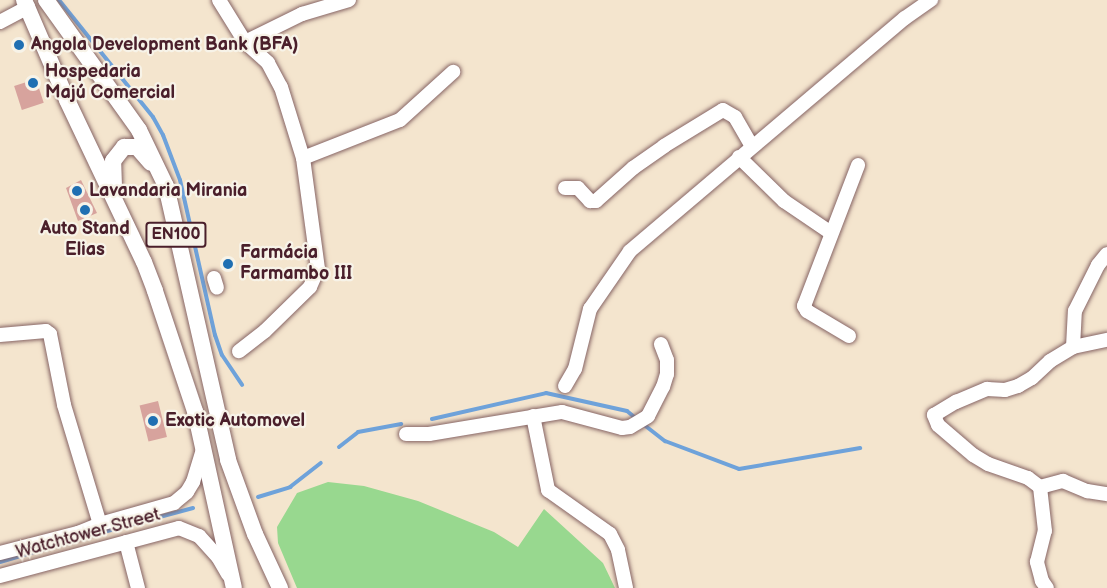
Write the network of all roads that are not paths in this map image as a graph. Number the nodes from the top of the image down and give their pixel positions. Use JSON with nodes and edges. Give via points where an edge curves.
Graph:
{"nodes":[{"id":1,"x":46,"y":0,"type":"edge"},
{"id":2,"x":219,"y":0,"type":"edge"},
{"id":3,"x":349,"y":0,"type":"edge"},
{"id":4,"x":931,"y":0,"type":"edge"},
{"id":5,"x":26,"y":3,"type":"edge"},
{"id":6,"x":0,"y":22,"type":"edge"},
{"id":7,"x":245,"y":42,"type":"junction"},
{"id":8,"x":453,"y":72,"type":"dead end"},
{"id":9,"x":752,"y":146,"type":"junction"},
{"id":10,"x":739,"y":157,"type":"junction"},
{"id":11,"x":303,"y":158,"type":"junction"},
{"id":12,"x":858,"y":165,"type":"dead end"},
{"id":13,"x":166,"y":186,"type":"junction"},
{"id":14,"x":565,"y":189,"type":"dead end"},
{"id":15,"x":118,"y":205,"type":"junction"},
{"id":16,"x":831,"y":232,"type":"junction"},
{"id":17,"x":1107,"y":254,"type":"edge"},
{"id":18,"x":0,"y":335,"type":"edge"},
{"id":19,"x":849,"y":336,"type":"dead end"},
{"id":20,"x":1107,"y":340,"type":"edge"},
{"id":21,"x":661,"y":344,"type":"dead end"},
{"id":22,"x":1073,"y":347,"type":"junction"},
{"id":23,"x":239,"y":351,"type":"dead end"},
{"id":24,"x":565,"y":386,"type":"dead end"},
{"id":25,"x":533,"y":416,"type":"junction"},
{"id":26,"x":406,"y":434,"type":"dead end"},
{"id":27,"x":203,"y":449,"type":"junction"},
{"id":28,"x":1040,"y":487,"type":"junction"},
{"id":29,"x":1107,"y":494,"type":"edge"},
{"id":30,"x":100,"y":524,"type":"junction"},
{"id":31,"x":126,"y":542,"type":"junction"},
{"id":32,"x":0,"y":554,"type":"edge"},
{"id":33,"x":3,"y":580,"type":"edge"},
{"id":34,"x":233,"y":585,"type":"edge"},
{"id":35,"x":278,"y":585,"type":"edge"},
{"id":36,"x":138,"y":588,"type":"edge"},
{"id":37,"x":626,"y":588,"type":"edge"},
{"id":38,"x":1047,"y":588,"type":"edge"}],
"edges":[{"from":1,"to":13,"type":"main road","number":"EN100","via":[[139,130]]},
{"from":2,"to":7,"type":"street"},
{"from":3,"to":7,"type":"street","via":[[302,14]]},
{"from":4,"to":9,"type":"street"},
{"from":5,"to":6,"type":"street"},
{"from":5,"to":15,"type":"main road","number":"EN100"},
{"from":7,"to":11,"type":"street","via":[[268,63],[281,87]]},
{"from":8,"to":11,"type":"street","via":[[400,120]]},
{"from":9,"to":10,"type":"street"},
{"from":9,"to":14,"type":"street","via":[[735,117],[723,110],[633,168],[596,201],[590,201],[578,188]]},
{"from":10,"to":16,"type":"street","via":[[784,201]]},
{"from":10,"to":24,"type":"street","via":[[619,263],[590,309],[575,369]]},
{"from":11,"to":23,"type":"street","via":[[316,249],[316,277],[274,322]]},
{"from":12,"to":16,"type":"street"},
{"from":13,"to":15,"type":"main road","via":[[143,152],[124,147],[116,153],[112,168]]},
{"from":13,"to":35,"type":"main road","number":"EN100","via":[[224,448]]},
{"from":15,"to":27,"type":"main road","number":"EN100","via":[[159,303],[195,411]]},
{"from":16,"to":19,"type":"street","via":[[804,306]]},
{"from":17,"to":22,"type":"street","via":[[1075,311]]},
{"from":18,"to":30,"type":"street","via":[[39,331],[50,334],[64,405]]},
{"from":20,"to":22,"type":"street"},
{"from":21,"to":25,"type":"street","via":[[667,374],[648,416],[630,427],[562,412]]},
{"from":22,"to":28,"type":"street","via":[[1018,386],[987,389],[934,415],[938,424],[979,459],[1028,478]]},
{"from":25,"to":26,"type":"street","via":[[429,434]]},
{"from":25,"to":37,"type":"street","via":[[548,490],[610,534],[618,550]]},
{"from":27,"to":30,"type":"street","name":"Watchtower Street","via":[[193,482],[182,498],[166,507]]},
{"from":27,"to":34,"type":"main road","number":"EN100"},
{"from":28,"to":29,"type":"street","via":[[1063,481]]},
{"from":28,"to":38,"type":"street","via":[[1046,531],[1037,562]]},
{"from":30,"to":32,"type":"street","name":"Watchtower Street"},
{"from":31,"to":33,"type":"street","name":"Watchtower Street"},
{"from":31,"to":34,"type":"street","name":"Watchtower Street","via":[[179,528],[189,530],[209,545]]},
{"from":31,"to":36,"type":"street"}]}
